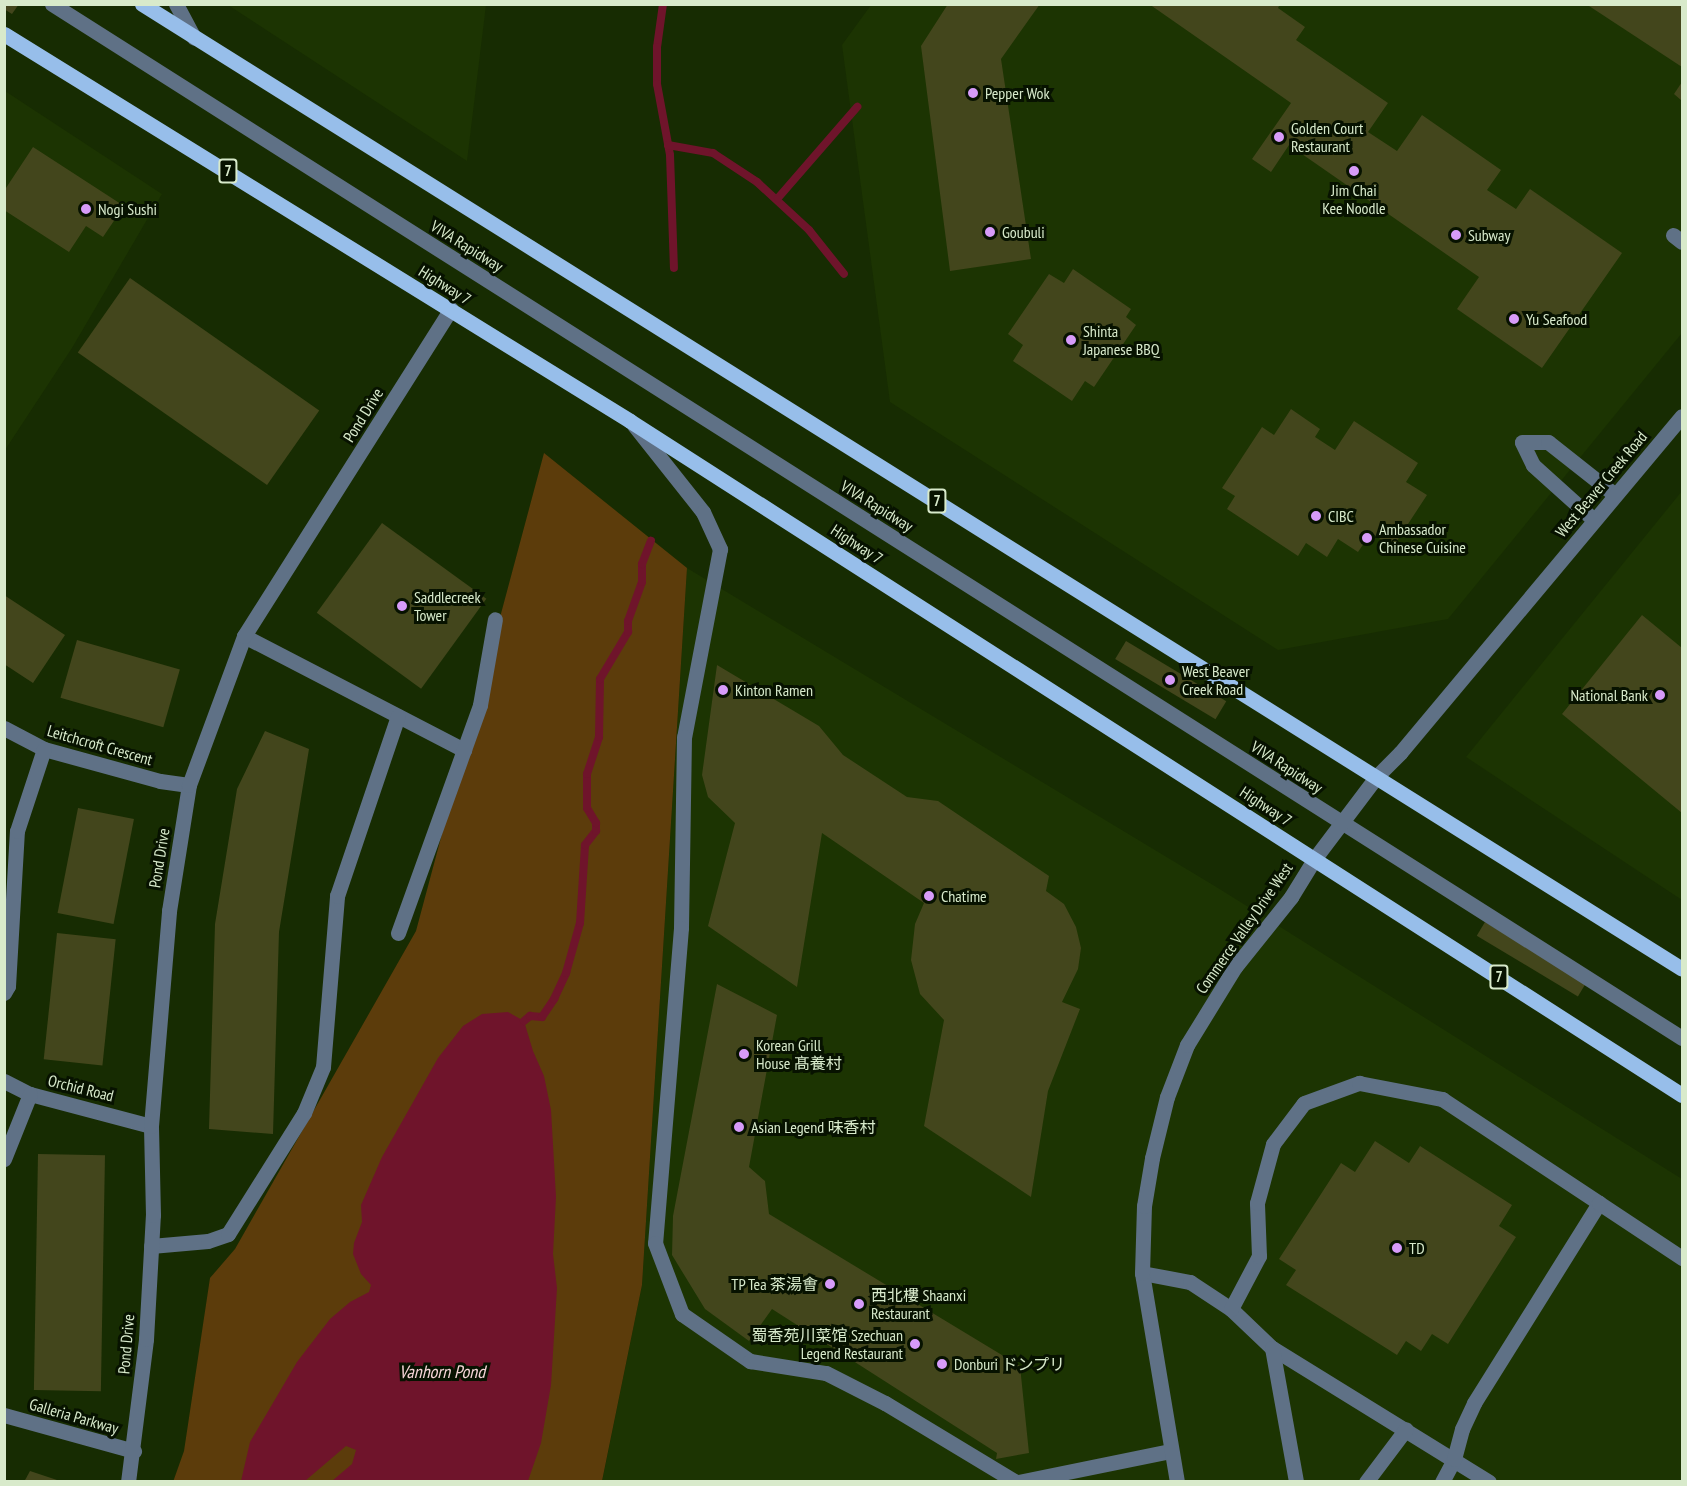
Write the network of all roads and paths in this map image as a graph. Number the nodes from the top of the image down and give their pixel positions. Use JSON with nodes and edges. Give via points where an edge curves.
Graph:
{"nodes":[{"id":1,"x":52,"y":4,"type":"edge"},
{"id":2,"x":142,"y":4,"type":"edge"},
{"id":3,"x":176,"y":4,"type":"edge"},
{"id":4,"x":4,"y":34,"type":"edge"},
{"id":5,"x":194,"y":38,"type":"junction"},
{"id":6,"x":451,"y":309,"type":"junction"},
{"id":7,"x":1683,"y":416,"type":"edge"},
{"id":8,"x":630,"y":421,"type":"junction"},
{"id":9,"x":1615,"y":495,"type":"junction"},
{"id":10,"x":1594,"y":520,"type":"junction"},
{"id":11,"x":495,"y":620,"type":"dead end"},
{"id":12,"x":244,"y":636,"type":"junction"},
{"id":13,"x":398,"y":716,"type":"junction"},
{"id":14,"x":4,"y":728,"type":"edge"},
{"id":15,"x":44,"y":749,"type":"junction"},
{"id":16,"x":464,"y":750,"type":"junction"},
{"id":17,"x":1377,"y":776,"type":"junction"},
{"id":18,"x":189,"y":785,"type":"junction"},
{"id":19,"x":1342,"y":825,"type":"junction"},
{"id":20,"x":1315,"y":858,"type":"junction"},
{"id":21,"x":398,"y":933,"type":"dead end"},
{"id":22,"x":1683,"y":969,"type":"edge"},
{"id":23,"x":4,"y":993,"type":"edge"},
{"id":24,"x":1683,"y":1038,"type":"edge"},
{"id":25,"x":4,"y":1081,"type":"edge"},
{"id":26,"x":30,"y":1094,"type":"junction"},
{"id":27,"x":1683,"y":1095,"type":"edge"},
{"id":28,"x":151,"y":1126,"type":"junction"},
{"id":29,"x":4,"y":1159,"type":"edge"},
{"id":30,"x":1599,"y":1203,"type":"junction"},
{"id":31,"x":151,"y":1246,"type":"junction"},
{"id":32,"x":1683,"y":1258,"type":"edge"},
{"id":33,"x":1142,"y":1273,"type":"junction"},
{"id":34,"x":1231,"y":1309,"type":"junction"},
{"id":35,"x":1272,"y":1348,"type":"junction"},
{"id":36,"x":4,"y":1415,"type":"edge"},
{"id":37,"x":1406,"y":1429,"type":"junction"},
{"id":38,"x":134,"y":1451,"type":"junction"},
{"id":39,"x":1171,"y":1451,"type":"junction"},
{"id":40,"x":1455,"y":1459,"type":"junction"},
{"id":41,"x":128,"y":1482,"type":"edge"},
{"id":42,"x":1017,"y":1482,"type":"edge"},
{"id":43,"x":1177,"y":1482,"type":"edge"},
{"id":44,"x":1296,"y":1482,"type":"edge"},
{"id":45,"x":1366,"y":1482,"type":"edge"},
{"id":46,"x":1442,"y":1482,"type":"edge"},
{"id":47,"x":1489,"y":1482,"type":"edge"}],
"edges":[{"from":1,"to":19,"type":"street","name":"VIVA Rapidway"},
{"from":2,"to":5,"type":"main road","number":"7"},
{"from":3,"to":5,"type":"street"},
{"from":4,"to":6,"type":"main road","name":"Highway 7","number":"7"},
{"from":5,"to":17,"type":"main road","number":"7"},
{"from":6,"to":8,"type":"main road","name":"Highway 7","number":"7"},
{"from":6,"to":12,"type":"street","name":"Pond Drive"},
{"from":7,"to":9,"type":"street","name":"West Beaver Creek Road"},
{"from":8,"to":20,"type":"main road","name":"Highway 7","number":"7"},
{"from":8,"to":42,"type":"street","via":[[703,512],[720,549],[684,737],[681,928],[655,1243],[682,1314],[750,1361],[826,1373],[885,1403]]},
{"from":9,"to":10,"type":"street","name":"West Beaver Creek Road"},
{"from":9,"to":10,"type":"street","via":[[1548,442],[1522,442],[1533,465]]},
{"from":10,"to":17,"type":"street","name":"West Beaver Creek Road"},
{"from":11,"to":16,"type":"street","via":[[480,705]]},
{"from":12,"to":13,"type":"street"},
{"from":12,"to":18,"type":"street","name":"Pond Drive"},
{"from":13,"to":16,"type":"street"},
{"from":13,"to":31,"type":"street","via":[[336,896],[323,1067],[304,1113],[228,1234],[208,1241]]},
{"from":14,"to":15,"type":"street","name":"Leitchcroft Crescent"},
{"from":15,"to":18,"type":"street","name":"Leitchcroft Crescent","via":[[160,781]]},
{"from":15,"to":23,"type":"street","via":[[17,831],[8,986]]},
{"from":16,"to":21,"type":"street"},
{"from":17,"to":19,"type":"street","name":"West Beaver Creek Road"},
{"from":17,"to":22,"type":"main road","number":"7"},
{"from":18,"to":28,"type":"street","name":"Pond Drive","via":[[169,911]]},
{"from":19,"to":20,"type":"street","name":"Commerce Valley Drive West"},
{"from":19,"to":24,"type":"street","name":"VIVA Rapidway"},
{"from":20,"to":27,"type":"main road","name":"Highway 7","number":"7"},
{"from":20,"to":33,"type":"street","name":"Commerce Valley Drive West","via":[[1291,897],[1235,967],[1187,1044],[1167,1097],[1152,1158],[1144,1206]]},
{"from":25,"to":26,"type":"street","name":"Orchid Road"},
{"from":26,"to":28,"type":"street","name":"Orchid Road"},
{"from":26,"to":29,"type":"street"},
{"from":28,"to":31,"type":"street","name":"Pond Drive"},
{"from":30,"to":32,"type":"street"},
{"from":30,"to":34,"type":"street","via":[[1442,1099],[1359,1083],[1304,1103],[1273,1144],[1257,1203],[1258,1256]]},
{"from":30,"to":40,"type":"street","via":[[1474,1403],[1462,1429]]},
{"from":31,"to":38,"type":"street","name":"Pond Drive"},
{"from":33,"to":34,"type":"street","via":[[1190,1282]]},
{"from":33,"to":39,"type":"street","name":"Commerce Valley Drive West"},
{"from":34,"to":35,"type":"street"},
{"from":35,"to":37,"type":"street"},
{"from":35,"to":44,"type":"street"},
{"from":36,"to":38,"type":"street","name":"Galleria Parkway"},
{"from":37,"to":40,"type":"street"},
{"from":37,"to":45,"type":"street"},
{"from":38,"to":41,"type":"street","name":"Pond Drive"},
{"from":39,"to":42,"type":"street"},
{"from":39,"to":43,"type":"street","name":"Commerce Valley Drive West"},
{"from":40,"to":46,"type":"street"},
{"from":40,"to":47,"type":"street"}]}
